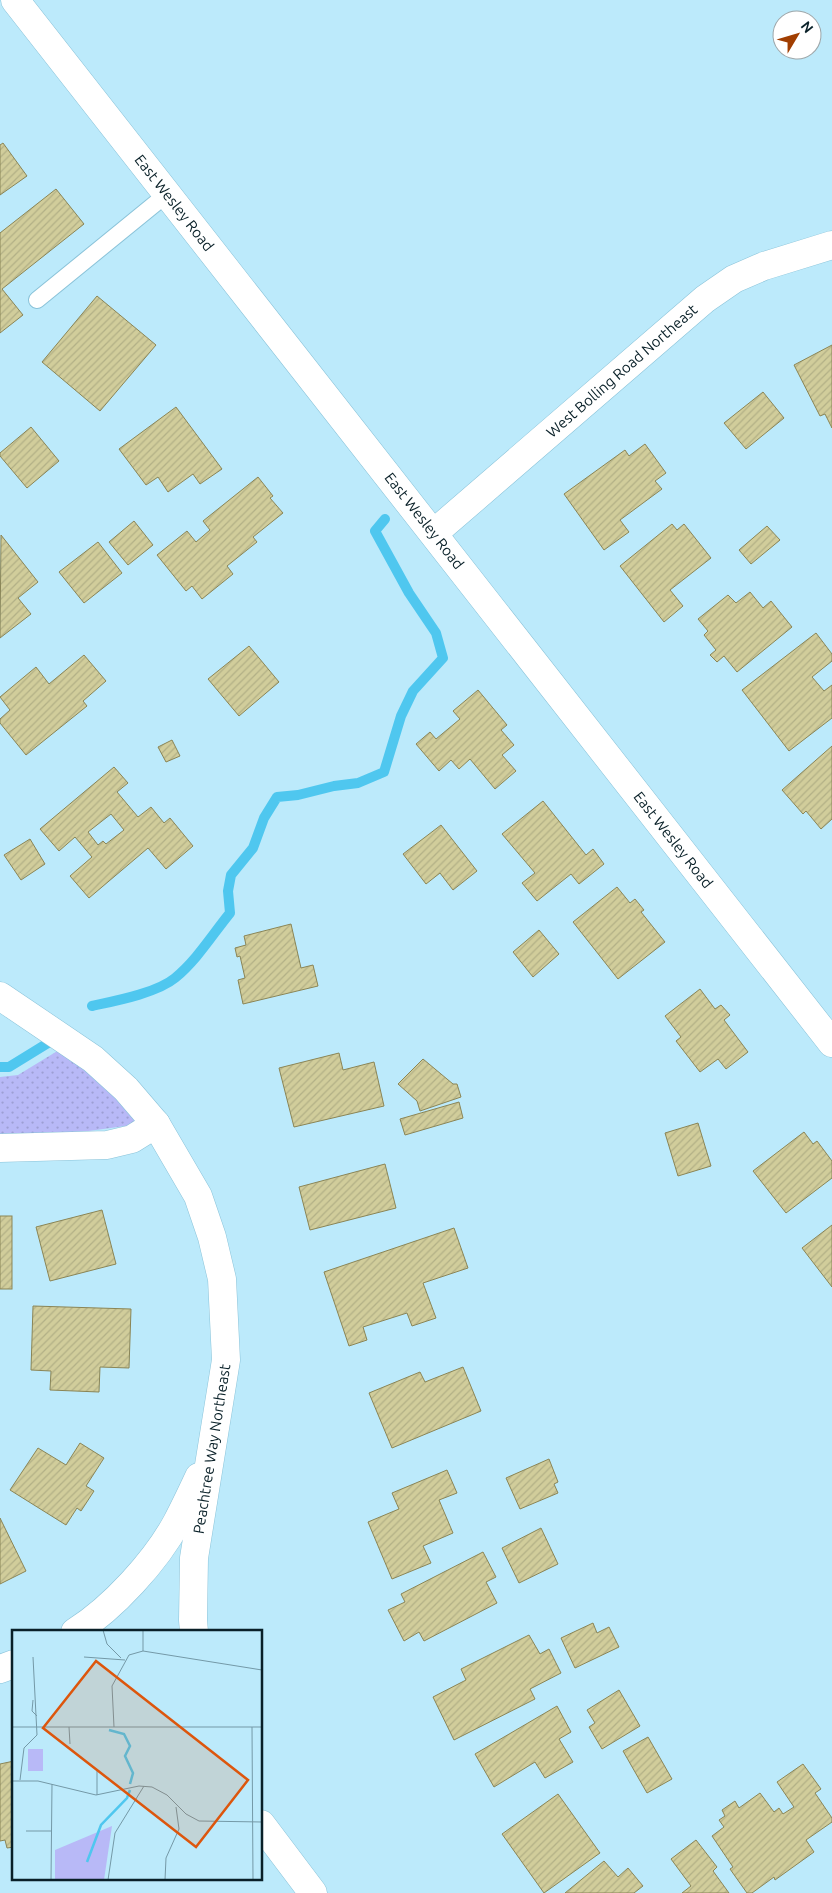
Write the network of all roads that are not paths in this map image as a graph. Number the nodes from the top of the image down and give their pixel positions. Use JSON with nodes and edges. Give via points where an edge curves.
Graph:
{"nodes":[{"id":1,"x":15,"y":0,"type":"edge"},
{"id":2,"x":167,"y":194,"type":"junction"},
{"id":3,"x":832,"y":245,"type":"edge"},
{"id":4,"x":37,"y":300,"type":"dead end"},
{"id":5,"x":434,"y":533,"type":"junction"},
{"id":6,"x":0,"y":996,"type":"edge"},
{"id":7,"x":832,"y":1044,"type":"edge"},
{"id":8,"x":156,"y":1124,"type":"junction"},
{"id":9,"x":0,"y":1148,"type":"edge"},
{"id":10,"x":212,"y":1458,"type":"junction"},
{"id":11,"x":77,"y":1630,"type":"edge"},
{"id":12,"x":194,"y":1630,"type":"edge"},
{"id":13,"x":12,"y":1665,"type":"edge"},
{"id":14,"x":0,"y":1669,"type":"edge"},
{"id":15,"x":262,"y":1825,"type":"edge"},
{"id":16,"x":313,"y":1893,"type":"edge"}],
"edges":[{"from":1,"to":2,"type":"street","name":"East Wesley Road"},
{"from":2,"to":4,"type":"lane"},
{"from":2,"to":5,"type":"street","name":"East Wesley Road"},
{"from":3,"to":5,"type":"street","name":"West Bolling Road Northeast","via":[[764,266],[734,279],[705,299]]},
{"from":5,"to":7,"type":"street","name":"East Wesley Road"},
{"from":6,"to":8,"type":"street","name":"Peachtree Way Northeast","via":[[94,1059]]},
{"from":8,"to":9,"type":"street","via":[[132,1139],[107,1146]]},
{"from":8,"to":10,"type":"street","name":"Peachtree Way Northeast","via":[[198,1196],[222,1279],[226,1360]]},
{"from":10,"to":11,"type":"street","via":[[176,1523],[150,1561],[117,1598]]},
{"from":10,"to":12,"type":"street","name":"Peachtree Way Northeast","via":[[194,1558]]},
{"from":13,"to":14,"type":"street"},
{"from":15,"to":16,"type":"street"}]}
